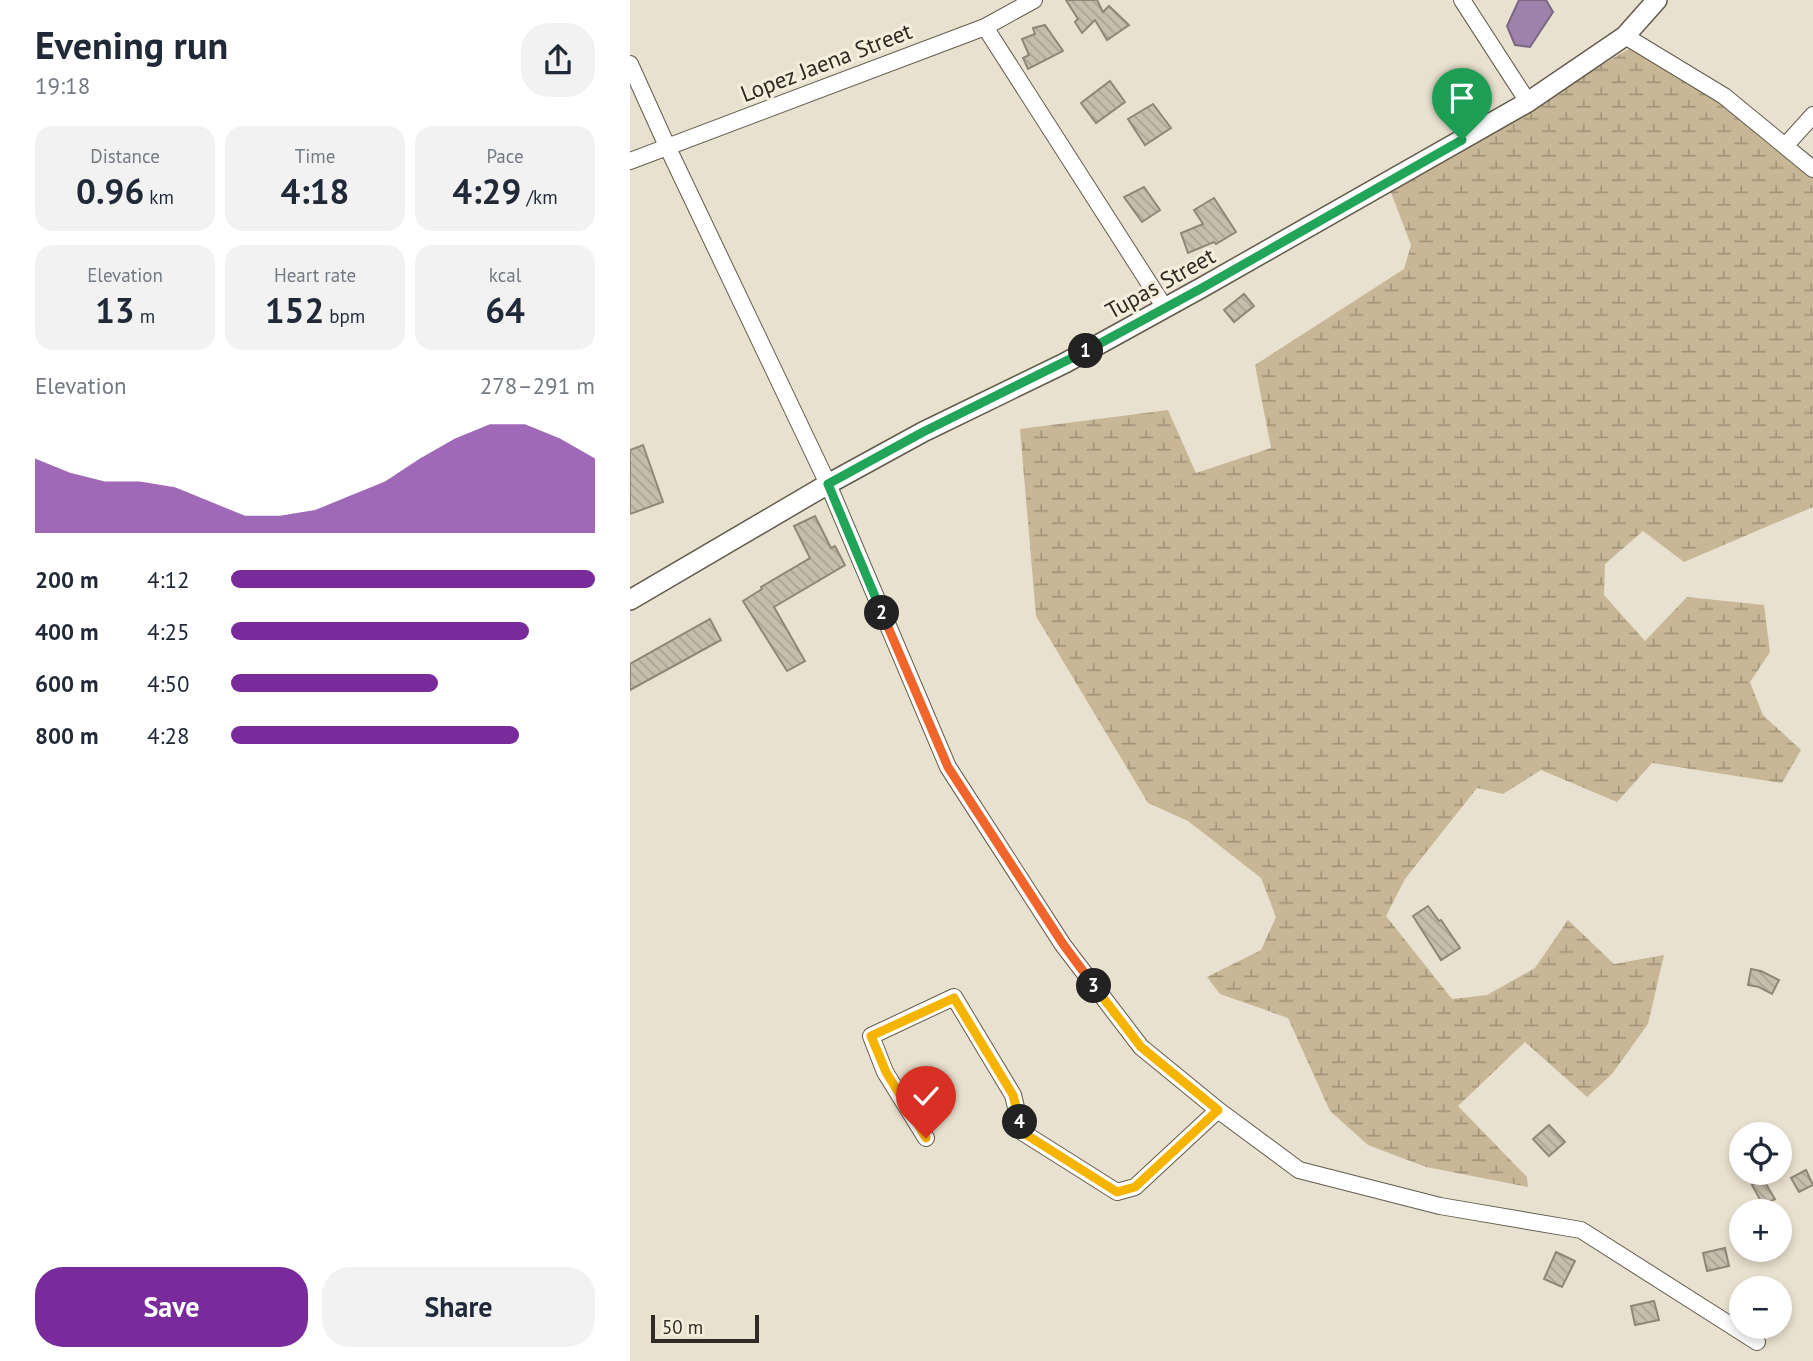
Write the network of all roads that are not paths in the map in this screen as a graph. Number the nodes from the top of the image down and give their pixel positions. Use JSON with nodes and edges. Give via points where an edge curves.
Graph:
{"nodes":[{"id":1,"x":1034,"y":0,"type":"edge"},
{"id":2,"x":1462,"y":0,"type":"edge"},
{"id":3,"x":1657,"y":0,"type":"edge"},
{"id":4,"x":985,"y":27,"type":"junction"},
{"id":5,"x":1625,"y":36,"type":"junction"},
{"id":6,"x":630,"y":64,"type":"edge"},
{"id":7,"x":1528,"y":102,"type":"junction"},
{"id":8,"x":1813,"y":116,"type":"edge"},
{"id":9,"x":1787,"y":145,"type":"junction"},
{"id":10,"x":667,"y":146,"type":"junction"},
{"id":11,"x":630,"y":161,"type":"edge"},
{"id":12,"x":1813,"y":169,"type":"edge"},
{"id":13,"x":1164,"y":308,"type":"junction"},
{"id":14,"x":828,"y":484,"type":"junction"},
{"id":15,"x":630,"y":600,"type":"edge"},
{"id":16,"x":1218,"y":1110,"type":"junction"},
{"id":17,"x":926,"y":1138,"type":"dead end"},
{"id":18,"x":1757,"y":1342,"type":"dead end"}],
"edges":[{"from":1,"to":4,"type":"street","name":"Lopez Jaena Street"},
{"from":2,"to":7,"type":"street"},
{"from":3,"to":5,"type":"street","name":"Tupas Street"},
{"from":4,"to":10,"type":"street","name":"Lopez Jaena Street"},
{"from":4,"to":13,"type":"street"},
{"from":5,"to":7,"type":"street","name":"Tupas Street"},
{"from":5,"to":9,"type":"street","via":[[1724,96]]},
{"from":6,"to":10,"type":"street"},
{"from":7,"to":13,"type":"street","name":"Tupas Street"},
{"from":8,"to":9,"type":"street"},
{"from":9,"to":12,"type":"street"},
{"from":10,"to":11,"type":"street","name":"Lopez Jaena Street"},
{"from":10,"to":14,"type":"street"},
{"from":13,"to":14,"type":"street","name":"Tupas Street"},
{"from":14,"to":15,"type":"street","name":"Tupas Street"},
{"from":14,"to":16,"type":"street","via":[[948,767],[1063,944],[1141,1047]]},
{"from":16,"to":17,"type":"street","via":[[1135,1187],[1117,1192],[1022,1132],[1013,1095],[954,998],[871,1036],[886,1072]]},
{"from":16,"to":18,"type":"street","via":[[1299,1170],[1440,1206],[1581,1230]]}]}
